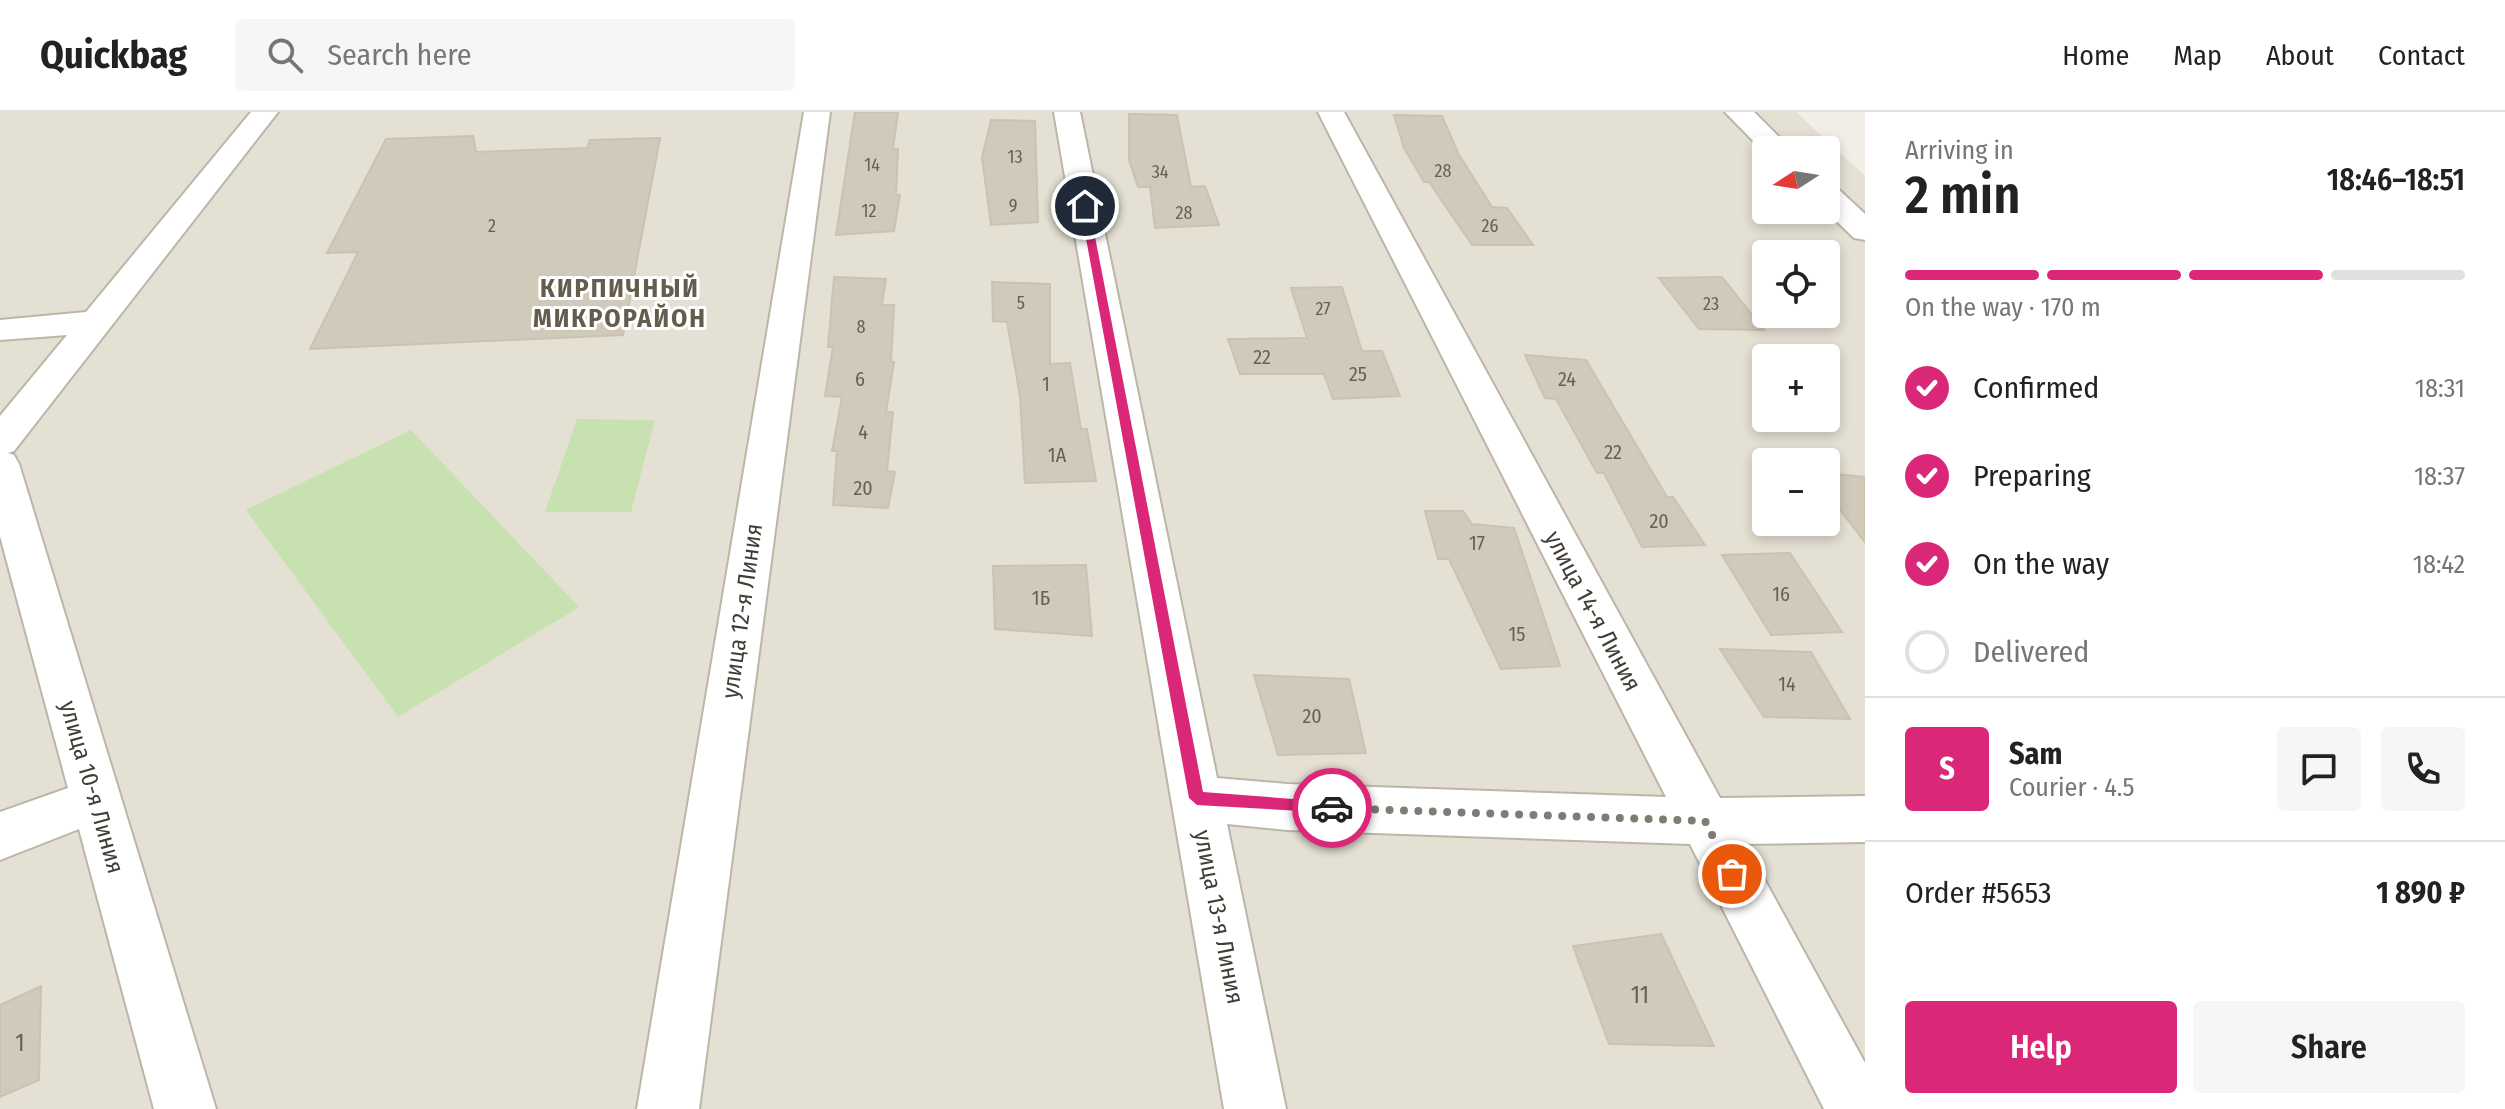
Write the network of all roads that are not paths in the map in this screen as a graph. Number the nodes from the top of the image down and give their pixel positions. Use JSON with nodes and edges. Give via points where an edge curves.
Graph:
{"nodes":[{"id":1,"x":265,"y":112,"type":"edge"},
{"id":2,"x":817,"y":112,"type":"edge"},
{"id":3,"x":1067,"y":112,"type":"edge"},
{"id":4,"x":1331,"y":112,"type":"edge"},
{"id":5,"x":1738,"y":112,"type":"edge"},
{"id":6,"x":1763,"y":136,"type":"edge"},
{"id":7,"x":1840,"y":207,"type":"edge"},
{"id":8,"x":1865,"y":231,"type":"edge"},
{"id":9,"x":95,"y":322,"type":"junction"},
{"id":10,"x":0,"y":330,"type":"edge"},
{"id":11,"x":0,"y":442,"type":"edge"},
{"id":12,"x":0,"y":464,"type":"edge"},
{"id":13,"x":9,"y":536,"type":"edge"},
{"id":14,"x":1197,"y":798,"type":"junction"},
{"id":15,"x":96,"y":800,"type":"junction"},
{"id":16,"x":1865,"y":819,"type":"edge"},
{"id":17,"x":1705,"y":821,"type":"junction"},
{"id":18,"x":0,"y":836,"type":"edge"},
{"id":19,"x":185,"y":1109,"type":"edge"},
{"id":20,"x":668,"y":1109,"type":"edge"},
{"id":21,"x":1255,"y":1109,"type":"edge"},
{"id":22,"x":1857,"y":1109,"type":"edge"}],
"edges":[{"from":1,"to":9,"type":"street"},
{"from":2,"to":20,"type":"street","name":"улица 12-я Линия"},
{"from":3,"to":14,"type":"street","name":"улица 13-я Линия"},
{"from":4,"to":17,"type":"street","name":"улица 14-я Линия"},
{"from":5,"to":6,"type":"street"},
{"from":7,"to":8,"type":"street"},
{"from":9,"to":10,"type":"street"},
{"from":9,"to":11,"type":"street"},
{"from":12,"to":13,"type":"street","name":"улица 10-я Линия"},
{"from":13,"to":15,"type":"street","name":"улица 10-я Линия"},
{"from":14,"to":17,"type":"street","via":[[1287,807]]},
{"from":14,"to":21,"type":"street","name":"улица 13-я Линия"},
{"from":15,"to":18,"type":"street"},
{"from":15,"to":19,"type":"street","name":"улица 10-я Линия"},
{"from":16,"to":17,"type":"street"},
{"from":17,"to":22,"type":"street","name":"улица 14-я Линия"}]}
